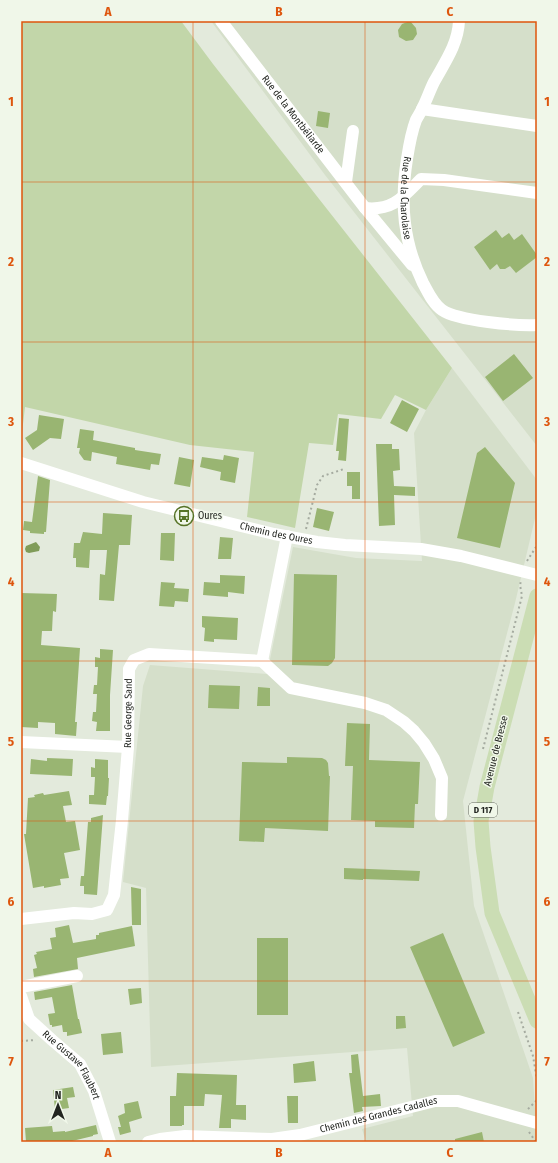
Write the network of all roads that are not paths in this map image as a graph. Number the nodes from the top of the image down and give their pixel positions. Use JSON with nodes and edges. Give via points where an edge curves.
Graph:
{"nodes":[{"id":1,"x":220,"y":21,"type":"edge"},
{"id":2,"x":459,"y":21,"type":"edge"},
{"id":3,"x":422,"y":109,"type":"junction"},
{"id":4,"x":537,"y":126,"type":"edge"},
{"id":5,"x":353,"y":131,"type":"dead end"},
{"id":6,"x":346,"y":182,"type":"junction"},
{"id":7,"x":537,"y":193,"type":"edge"},
{"id":8,"x":403,"y":198,"type":"junction"},
{"id":9,"x":365,"y":208,"type":"junction"},
{"id":10,"x":418,"y":272,"type":"junction"},
{"id":11,"x":507,"y":324,"type":"junction"},
{"id":12,"x":537,"y":325,"type":"edge"},
{"id":13,"x":537,"y":334,"type":"edge"},
{"id":14,"x":21,"y":463,"type":"edge"},
{"id":15,"x":287,"y":536,"type":"junction"},
{"id":16,"x":537,"y":574,"type":"edge"},
{"id":17,"x":537,"y":596,"type":"edge"},
{"id":18,"x":262,"y":661,"type":"junction"},
{"id":19,"x":21,"y":742,"type":"edge"},
{"id":20,"x":128,"y":747,"type":"junction"},
{"id":21,"x":441,"y":815,"type":"dead end"},
{"id":22,"x":21,"y":919,"type":"edge"},
{"id":23,"x":77,"y":976,"type":"dead end"},
{"id":24,"x":21,"y":987,"type":"edge"},
{"id":25,"x":21,"y":996,"type":"edge"},
{"id":26,"x":537,"y":1021,"type":"edge"},
{"id":27,"x":533,"y":1127,"type":"edge"},
{"id":28,"x":256,"y":1141,"type":"edge"},
{"id":29,"x":110,"y":1142,"type":"edge"},
{"id":30,"x":148,"y":1142,"type":"edge"}],
"edges":[{"from":1,"to":6,"type":"street","name":"Rue de la Montbéliarde"},
{"from":2,"to":3,"type":"street","name":"Rue de la Charolaise","via":[[454,46]]},
{"from":3,"to":4,"type":"street"},
{"from":3,"to":8,"type":"street","name":"Rue de la Charolaise","via":[[410,138]]},
{"from":5,"to":6,"type":"street"},
{"from":6,"to":9,"type":"street","name":"Rue de la Montbéliarde"},
{"from":7,"to":8,"type":"street","via":[[421,179]]},
{"from":8,"to":9,"type":"street","via":[[391,206]]},
{"from":8,"to":10,"type":"street","name":"Rue de la Charolaise","via":[[410,251]]},
{"from":9,"to":10,"type":"street","name":"Rue de la Montbéliarde"},
{"from":10,"to":11,"type":"street","name":"Rue de la Charolaise","via":[[436,305],[442,310],[472,319]]},
{"from":11,"to":12,"type":"street"},
{"from":11,"to":13,"type":"street"},
{"from":14,"to":15,"type":"street","name":"Chemin des Oures","via":[[143,502]]},
{"from":15,"to":16,"type":"street","name":"Chemin des Oures","via":[[345,545],[421,549]]},
{"from":15,"to":18,"type":"street"},
{"from":17,"to":26,"type":"main road","name":"Avenue de Bresse","number":"D 117","via":[[487,787],[482,821],[492,913]]},
{"from":18,"to":20,"type":"street","name":"Rue George Sand","via":[[149,654],[134,660],[129,669]]},
{"from":18,"to":21,"type":"street","via":[[291,688],[365,703],[386,710],[404,722],[424,743],[442,778]]},
{"from":19,"to":20,"type":"street"},
{"from":20,"to":22,"type":"street","name":"Rue George Sand","via":[[114,895],[107,910],[92,914],[74,913]]},
{"from":23,"to":24,"type":"street"},
{"from":25,"to":29,"type":"street","name":"Rue Gustave Flaubert","via":[[29,1019],[80,1064],[94,1091]]},
{"from":27,"to":28,"type":"street","name":"Chemin des Grandes Cadalles","via":[[458,1101],[436,1101],[300,1135]]},
{"from":28,"to":30,"type":"street","name":"Chemin des Grandes Cadalles","via":[[186,1136]]}]}
